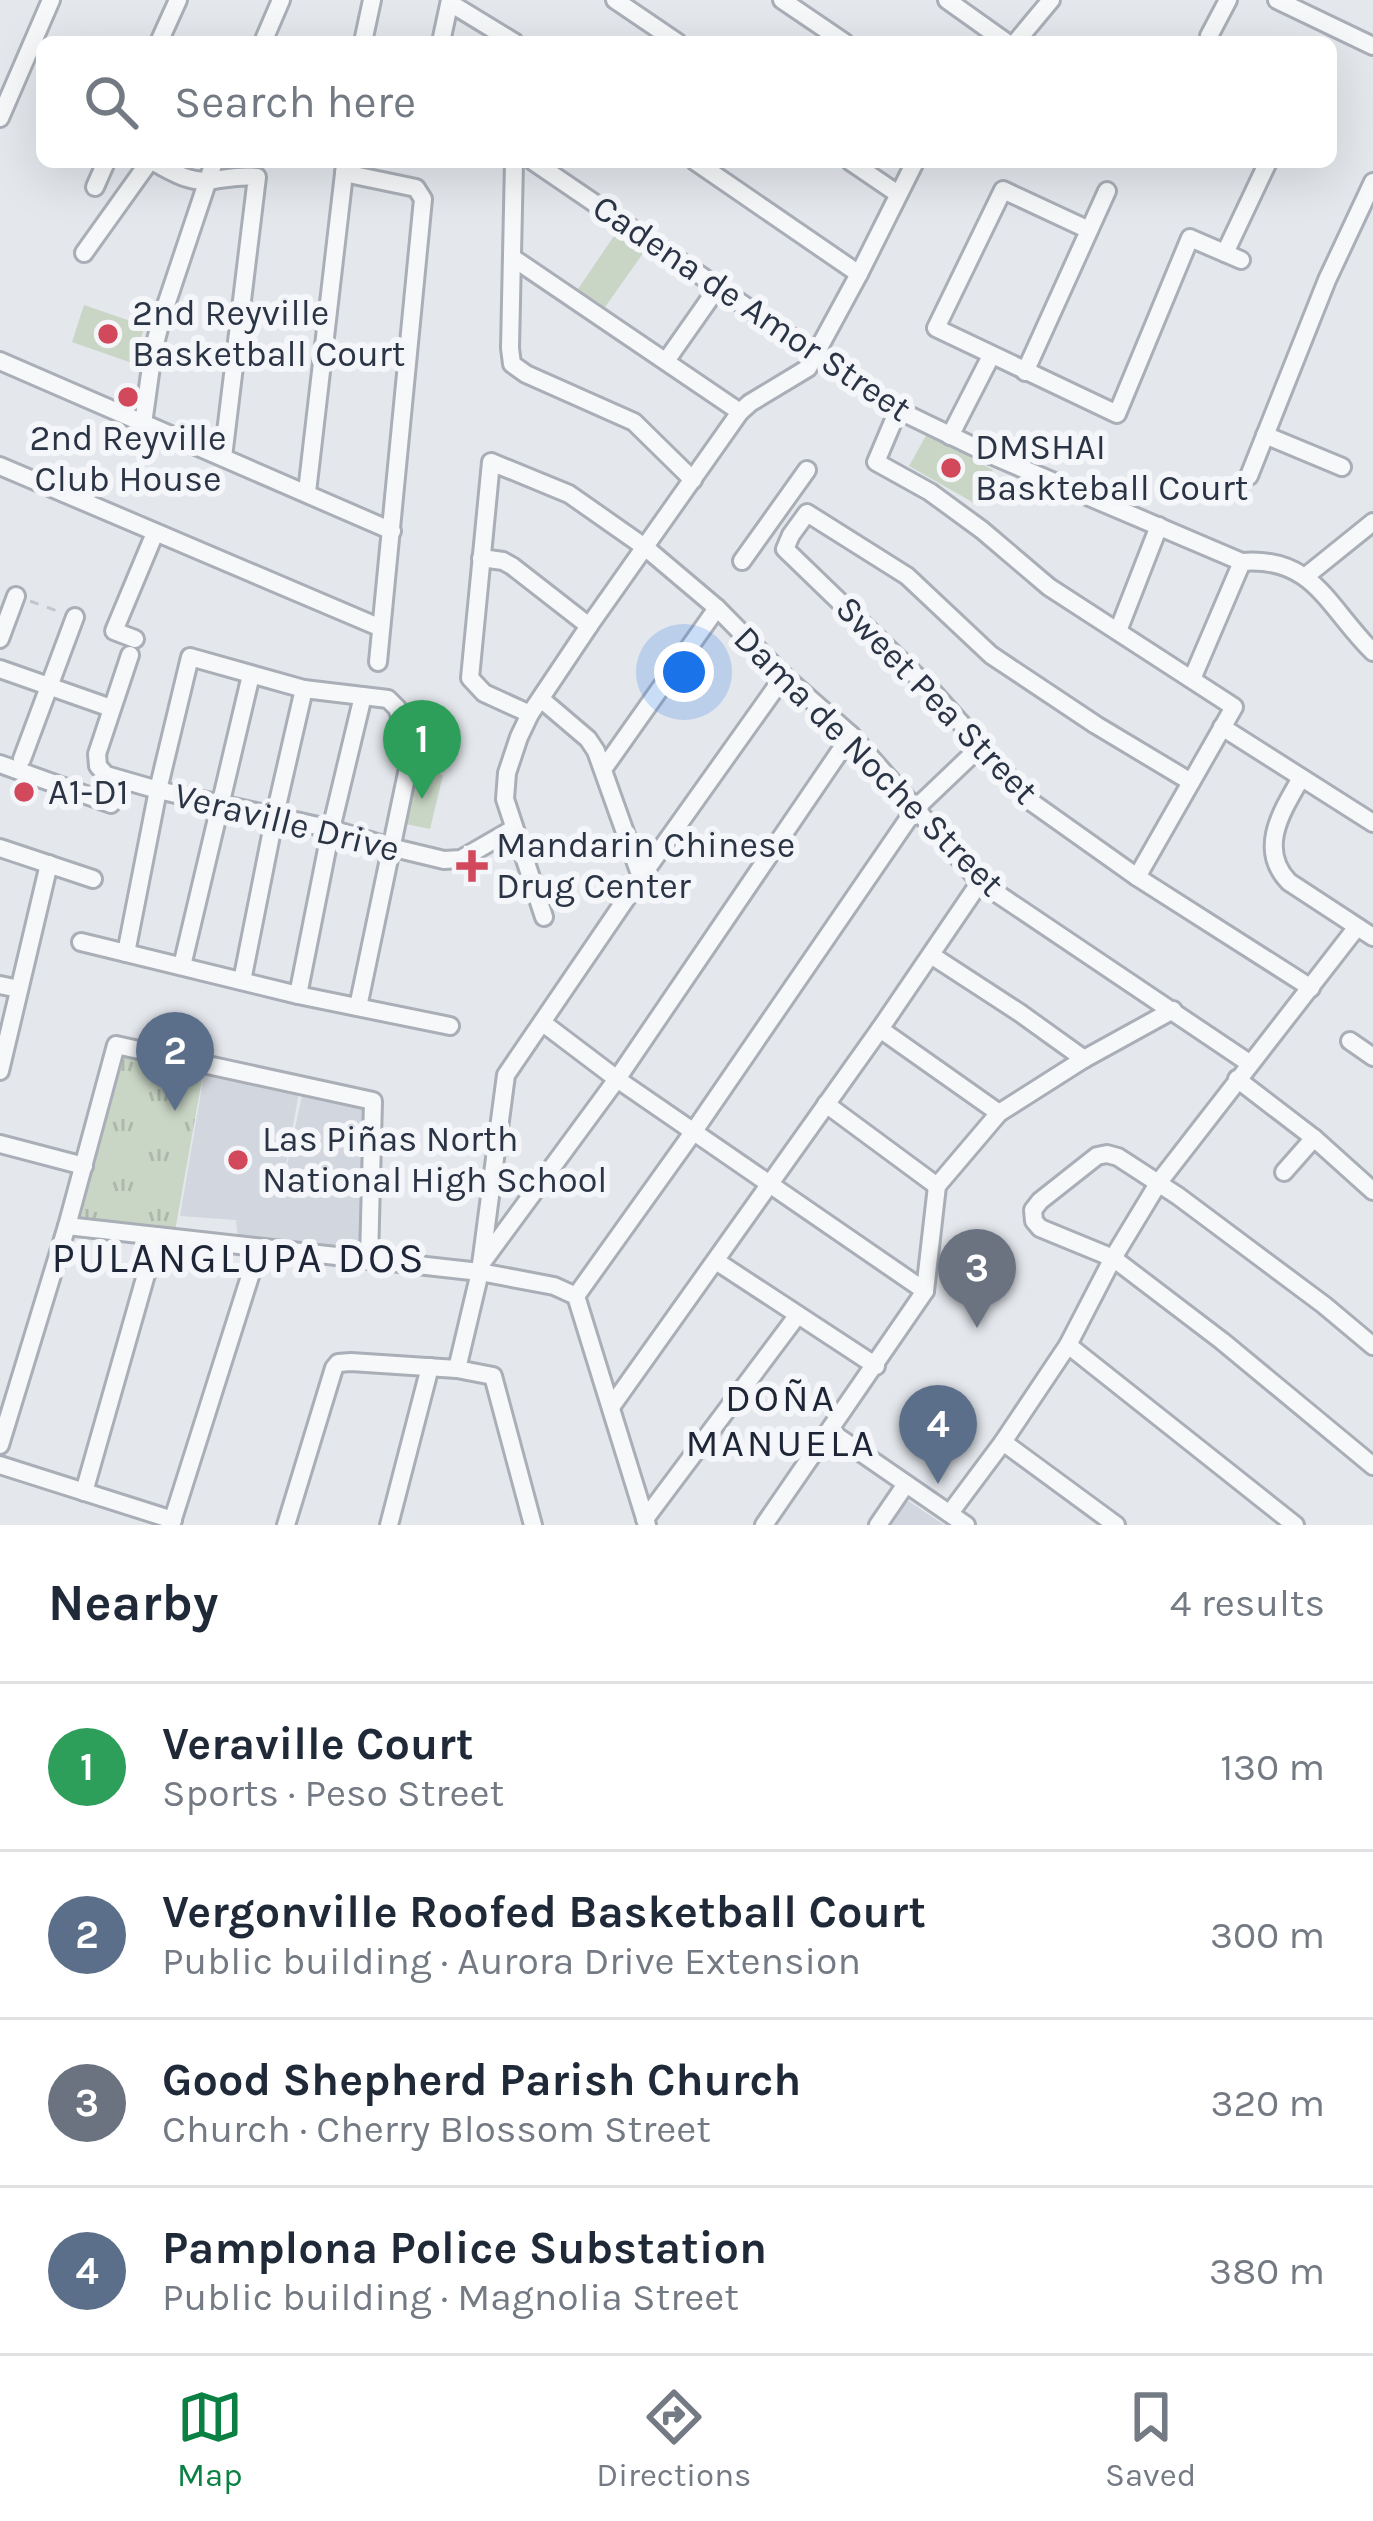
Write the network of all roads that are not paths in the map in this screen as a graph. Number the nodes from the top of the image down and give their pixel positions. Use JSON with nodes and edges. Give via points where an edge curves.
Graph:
{"nodes":[{"id":1,"x":51,"y":0,"type":"edge"},
{"id":2,"x":178,"y":0,"type":"edge"},
{"id":3,"x":281,"y":0,"type":"edge"},
{"id":4,"x":372,"y":0,"type":"edge"},
{"id":5,"x":616,"y":0,"type":"edge"},
{"id":6,"x":782,"y":0,"type":"edge"},
{"id":7,"x":947,"y":0,"type":"edge"},
{"id":8,"x":1051,"y":0,"type":"edge"},
{"id":9,"x":1228,"y":0,"type":"edge"},
{"id":10,"x":1277,"y":0,"type":"edge"},
{"id":11,"x":450,"y":1,"type":"edge"},
{"id":12,"x":1329,"y":34,"type":"edge"},
{"id":13,"x":162,"y":36,"type":"edge"},
{"id":14,"x":266,"y":36,"type":"edge"},
{"id":15,"x":364,"y":36,"type":"edge"},
{"id":16,"x":442,"y":36,"type":"edge"},
{"id":17,"x":505,"y":36,"type":"edge"},
{"id":18,"x":668,"y":36,"type":"edge"},
{"id":19,"x":835,"y":36,"type":"edge"},
{"id":20,"x":998,"y":36,"type":"edge"},
{"id":21,"x":1021,"y":36,"type":"edge"},
{"id":22,"x":1209,"y":36,"type":"dead end"},
{"id":23,"x":1337,"y":36,"type":"edge"},
{"id":24,"x":1373,"y":46,"type":"edge"},
{"id":25,"x":0,"y":118,"type":"edge"},
{"id":26,"x":103,"y":168,"type":"edge"},
{"id":27,"x":148,"y":168,"type":"edge"},
{"id":28,"x":164,"y":168,"type":"edge"},
{"id":29,"x":211,"y":168,"type":"edge"},
{"id":30,"x":344,"y":168,"type":"edge"},
{"id":31,"x":347,"y":168,"type":"edge"},
{"id":32,"x":514,"y":168,"type":"edge"},
{"id":33,"x":543,"y":168,"type":"edge"},
{"id":34,"x":705,"y":168,"type":"edge"},
{"id":35,"x":860,"y":168,"type":"edge"},
{"id":36,"x":912,"y":168,"type":"edge"},
{"id":37,"x":1266,"y":168,"type":"edge"},
{"id":38,"x":206,"y":181,"type":"junction"},
{"id":39,"x":1373,"y":182,"type":"edge"},
{"id":40,"x":95,"y":187,"type":"dead end"},
{"id":41,"x":1107,"y":191,"type":"dead end"},
{"id":42,"x":898,"y":194,"type":"junction"},
{"id":43,"x":1089,"y":230,"type":"junction"},
{"id":44,"x":84,"y":253,"type":"dead end"},
{"id":45,"x":513,"y":258,"type":"junction"},
{"id":46,"x":859,"y":274,"type":"junction"},
{"id":47,"x":718,"y":286,"type":"junction"},
{"id":48,"x":817,"y":354,"type":"junction"},
{"id":49,"x":991,"y":356,"type":"junction"},
{"id":50,"x":0,"y":361,"type":"edge"},
{"id":51,"x":666,"y":362,"type":"junction"},
{"id":52,"x":1025,"y":371,"type":"junction"},
{"id":53,"x":898,"y":410,"type":"junction"},
{"id":54,"x":740,"y":412,"type":"junction"},
{"id":55,"x":143,"y":424,"type":"junction"},
{"id":56,"x":1265,"y":435,"type":"junction"},
{"id":57,"x":950,"y":436,"type":"junction"},
{"id":58,"x":223,"y":457,"type":"junction"},
{"id":59,"x":0,"y":466,"type":"edge"},
{"id":60,"x":1342,"y":467,"type":"dead end"},
{"id":61,"x":807,"y":470,"type":"dead end"},
{"id":62,"x":1249,"y":476,"type":"dead end"},
{"id":63,"x":692,"y":479,"type":"junction"},
{"id":64,"x":307,"y":492,"type":"junction"},
{"id":65,"x":773,"y":518,"type":"junction"},
{"id":66,"x":1373,"y":522,"type":"edge"},
{"id":67,"x":1159,"y":526,"type":"junction"},
{"id":68,"x":392,"y":531,"type":"junction"},
{"id":69,"x":155,"y":533,"type":"junction"},
{"id":70,"x":791,"y":535,"type":"junction"},
{"id":71,"x":646,"y":548,"type":"junction"},
{"id":72,"x":481,"y":558,"type":"junction"},
{"id":73,"x":742,"y":561,"type":"dead end"},
{"id":74,"x":1242,"y":562,"type":"junction"},
{"id":75,"x":1306,"y":576,"type":"junction"},
{"id":76,"x":16,"y":596,"type":"road end"},
{"id":77,"x":717,"y":608,"type":"junction"},
{"id":78,"x":75,"y":617,"type":"road end"},
{"id":79,"x":590,"y":626,"type":"junction"},
{"id":80,"x":381,"y":628,"type":"junction"},
{"id":81,"x":1118,"y":631,"type":"junction"},
{"id":82,"x":0,"y":640,"type":"edge"},
{"id":83,"x":1370,"y":643,"type":"edge"},
{"id":84,"x":378,"y":662,"type":"dead end"},
{"id":85,"x":0,"y":669,"type":"edge"},
{"id":86,"x":251,"y":675,"type":"junction"},
{"id":87,"x":784,"y":676,"type":"junction"},
{"id":88,"x":1192,"y":679,"type":"junction"},
{"id":89,"x":49,"y":686,"type":"junction"},
{"id":90,"x":304,"y":689,"type":"junction"},
{"id":91,"x":363,"y":696,"type":"junction"},
{"id":92,"x":536,"y":707,"type":"junction"},
{"id":93,"x":111,"y":708,"type":"junction"},
{"id":94,"x":1222,"y":727,"type":"junction"},
{"id":95,"x":851,"y":735,"type":"junction"},
{"id":96,"x":981,"y":746,"type":"junction"},
{"id":97,"x":22,"y":759,"type":"dead end"},
{"id":98,"x":0,"y":764,"type":"edge"},
{"id":99,"x":604,"y":768,"type":"junction"},
{"id":100,"x":1301,"y":778,"type":"junction"},
{"id":101,"x":1191,"y":782,"type":"junction"},
{"id":102,"x":158,"y":790,"type":"junction"},
{"id":103,"x":219,"y":803,"type":"junction"},
{"id":104,"x":111,"y":804,"type":"dead end"},
{"id":105,"x":915,"y":809,"type":"junction"},
{"id":106,"x":275,"y":815,"type":"junction"},
{"id":107,"x":1373,"y":823,"type":"edge"},
{"id":108,"x":331,"y":829,"type":"junction"},
{"id":109,"x":513,"y":830,"type":"junction"},
{"id":110,"x":0,"y":848,"type":"edge"},
{"id":111,"x":390,"y":848,"type":"junction"},
{"id":112,"x":49,"y":864,"type":"junction"},
{"id":113,"x":1137,"y":877,"type":"junction"},
{"id":114,"x":641,"y":878,"type":"junction"},
{"id":115,"x":93,"y":879,"type":"dead end"},
{"id":116,"x":980,"y":882,"type":"junction"},
{"id":117,"x":544,"y":917,"type":"dead end"},
{"id":118,"x":1357,"y":927,"type":"junction"},
{"id":119,"x":1373,"y":937,"type":"edge"},
{"id":120,"x":81,"y":942,"type":"dead end"},
{"id":121,"x":126,"y":953,"type":"junction"},
{"id":122,"x":931,"y":955,"type":"junction"},
{"id":123,"x":182,"y":966,"type":"junction"},
{"id":124,"x":242,"y":981,"type":"junction"},
{"id":125,"x":0,"y":985,"type":"edge"},
{"id":126,"x":1310,"y":988,"type":"junction"},
{"id":127,"x":19,"y":989,"type":"junction"},
{"id":128,"x":298,"y":995,"type":"junction"},
{"id":129,"x":358,"y":1007,"type":"junction"},
{"id":130,"x":1172,"y":1010,"type":"junction"},
{"id":131,"x":543,"y":1023,"type":"junction"},
{"id":132,"x":450,"y":1026,"type":"dead end"},
{"id":133,"x":880,"y":1029,"type":"junction"},
{"id":134,"x":1350,"y":1041,"type":"dead end"},
{"id":135,"x":1373,"y":1057,"type":"edge"},
{"id":136,"x":1084,"y":1059,"type":"junction"},
{"id":137,"x":1249,"y":1063,"type":"junction"},
{"id":138,"x":0,"y":1071,"type":"edge"},
{"id":139,"x":617,"y":1079,"type":"junction"},
{"id":140,"x":1237,"y":1079,"type":"junction"},
{"id":141,"x":826,"y":1104,"type":"junction"},
{"id":142,"x":999,"y":1113,"type":"junction"},
{"id":143,"x":694,"y":1131,"type":"junction"},
{"id":144,"x":1314,"y":1138,"type":"junction"},
{"id":145,"x":0,"y":1144,"type":"edge"},
{"id":146,"x":84,"y":1166,"type":"junction"},
{"id":147,"x":1284,"y":1172,"type":"dead end"},
{"id":148,"x":1159,"y":1182,"type":"junction"},
{"id":149,"x":769,"y":1184,"type":"junction"},
{"id":150,"x":937,"y":1186,"type":"junction"},
{"id":151,"x":1373,"y":1191,"type":"edge"},
{"id":152,"x":68,"y":1226,"type":"junction"},
{"id":153,"x":157,"y":1236,"type":"junction"},
{"id":154,"x":259,"y":1248,"type":"junction"},
{"id":155,"x":1113,"y":1258,"type":"junction"},
{"id":156,"x":369,"y":1260,"type":"junction"},
{"id":157,"x":716,"y":1261,"type":"junction"},
{"id":158,"x":481,"y":1268,"type":"junction"},
{"id":159,"x":925,"y":1292,"type":"junction"},
{"id":160,"x":576,"y":1296,"type":"junction"},
{"id":161,"x":797,"y":1316,"type":"junction"},
{"id":162,"x":1068,"y":1345,"type":"junction"},
{"id":163,"x":1373,"y":1346,"type":"edge"},
{"id":164,"x":876,"y":1366,"type":"junction"},
{"id":165,"x":430,"y":1367,"type":"junction"},
{"id":166,"x":457,"y":1369,"type":"junction"},
{"id":167,"x":0,"y":1379,"type":"edge"},
{"id":168,"x":20,"y":1386,"type":"junction"},
{"id":169,"x":610,"y":1406,"type":"junction"},
{"id":170,"x":831,"y":1432,"type":"junction"},
{"id":171,"x":1003,"y":1442,"type":"junction"},
{"id":172,"x":0,"y":1445,"type":"edge"},
{"id":173,"x":0,"y":1465,"type":"edge"},
{"id":174,"x":1373,"y":1466,"type":"edge"},
{"id":175,"x":906,"y":1484,"type":"junction"},
{"id":176,"x":84,"y":1492,"type":"junction"},
{"id":177,"x":950,"y":1513,"type":"junction"},
{"id":178,"x":172,"y":1522,"type":"edge"},
{"id":179,"x":646,"y":1522,"type":"edge"},
{"id":180,"x":286,"y":1525,"type":"edge"},
{"id":181,"x":389,"y":1525,"type":"edge"},
{"id":182,"x":533,"y":1525,"type":"edge"},
{"id":183,"x":764,"y":1525,"type":"edge"},
{"id":184,"x":878,"y":1525,"type":"edge"},
{"id":185,"x":966,"y":1525,"type":"edge"},
{"id":186,"x":1115,"y":1525,"type":"edge"},
{"id":187,"x":1295,"y":1525,"type":"edge"}],
"edges":[{"from":1,"to":25,"type":"street"},
{"from":2,"to":13,"type":"street"},
{"from":3,"to":14,"type":"street"},
{"from":4,"to":15,"type":"street"},
{"from":5,"to":18,"type":"street"},
{"from":6,"to":19,"type":"street"},
{"from":7,"to":20,"type":"street"},
{"from":8,"to":21,"type":"street"},
{"from":9,"to":22,"type":"street"},
{"from":10,"to":12,"type":"street"},
{"from":11,"to":16,"type":"street"},
{"from":11,"to":17,"type":"street"},
{"from":23,"to":24,"type":"street"},
{"from":26,"to":40,"type":"street"},
{"from":27,"to":44,"type":"street"},
{"from":28,"to":38,"type":"street"},
{"from":29,"to":38,"type":"street"},
{"from":30,"to":64,"type":"street"},
{"from":31,"to":68,"type":"street","via":[[416,188],[423,199]]},
{"from":32,"to":45,"type":"street"},
{"from":33,"to":47,"type":"street","name":"Cadena de Amor Street"},
{"from":34,"to":46,"type":"street"},
{"from":35,"to":42,"type":"street"},
{"from":36,"to":42,"type":"street"},
{"from":37,"to":52,"type":"street","via":[[1233,257],[1190,238],[1117,414]]},
{"from":38,"to":55,"type":"street","via":[[161,320]]},
{"from":38,"to":58,"type":"street","via":[[257,177]]},
{"from":39,"to":56,"type":"street"},
{"from":41,"to":43,"type":"street"},
{"from":42,"to":46,"type":"street"},
{"from":43,"to":49,"type":"street","via":[[1003,190],[936,328]]},
{"from":43,"to":52,"type":"street"},
{"from":45,"to":51,"type":"street"},
{"from":45,"to":63,"type":"street","via":[[512,364],[634,422]]},
{"from":46,"to":48,"type":"street"},
{"from":47,"to":48,"type":"street","name":"Cadena de Amor Street"},
{"from":47,"to":51,"type":"street"},
{"from":48,"to":53,"type":"street","name":"Cadena de Amor Street"},
{"from":48,"to":54,"type":"street"},
{"from":49,"to":52,"type":"street"},
{"from":49,"to":57,"type":"street"},
{"from":50,"to":55,"type":"street"},
{"from":51,"to":54,"type":"street"},
{"from":53,"to":57,"type":"street","name":"Cadena de Amor Street"},
{"from":53,"to":81,"type":"street","via":[[876,462],[930,492]]},
{"from":54,"to":63,"type":"street"},
{"from":55,"to":58,"type":"street"},
{"from":56,"to":60,"type":"street"},
{"from":56,"to":62,"type":"street"},
{"from":57,"to":67,"type":"street","name":"Cadena de Amor Street"},
{"from":58,"to":64,"type":"street"},
{"from":59,"to":69,"type":"street"},
{"from":61,"to":65,"type":"street"},
{"from":63,"to":71,"type":"street"},
{"from":64,"to":68,"type":"street"},
{"from":65,"to":70,"type":"street"},
{"from":65,"to":73,"type":"street"},
{"from":66,"to":75,"type":"street"},
{"from":67,"to":74,"type":"street","name":"Cadena de Amor Street"},
{"from":67,"to":81,"type":"street"},
{"from":68,"to":80,"type":"street"},
{"from":69,"to":80,"type":"street"},
{"from":69,"to":93,"type":"street","via":[[114,631],[132,647]]},
{"from":70,"to":96,"type":"street","name":"Sweet Pea Street","via":[[785,549]]},
{"from":70,"to":101,"type":"street","via":[[807,513],[907,576],[991,655]]},
{"from":71,"to":72,"type":"street","name":"Dama de Noche Street","via":[[569,494],[491,462]]},
{"from":71,"to":77,"type":"street","name":"Dama de Noche Street"},
{"from":71,"to":79,"type":"street"},
{"from":72,"to":79,"type":"street","via":[[512,566]]},
{"from":72,"to":92,"type":"street","via":[[470,678],[484,694]]},
{"from":74,"to":75,"type":"street","name":"Cadena de Amor Street","via":[[1270,561]]},
{"from":74,"to":88,"type":"street"},
{"from":75,"to":83,"type":"street"},
{"from":76,"to":82,"type":"street"},
{"from":77,"to":87,"type":"street","name":"Dama de Noche Street"},
{"from":77,"to":99,"type":"street"},
{"from":78,"to":89,"type":"street"},
{"from":79,"to":92,"type":"street"},
{"from":80,"to":84,"type":"street"},
{"from":81,"to":88,"type":"street"},
{"from":85,"to":89,"type":"street"},
{"from":86,"to":90,"type":"street"},
{"from":86,"to":102,"type":"street","via":[[190,657]]},
{"from":86,"to":103,"type":"street"},
{"from":87,"to":95,"type":"street","name":"Dama de Noche Street"},
{"from":87,"to":114,"type":"street"},
{"from":88,"to":94,"type":"street","via":[[1234,706]]},
{"from":89,"to":93,"type":"street"},
{"from":89,"to":97,"type":"street"},
{"from":90,"to":91,"type":"street"},
{"from":90,"to":106,"type":"street"},
{"from":91,"to":108,"type":"street"},
{"from":91,"to":111,"type":"street","via":[[394,704],[411,745]]},
{"from":92,"to":99,"type":"street","via":[[588,740]]},
{"from":92,"to":109,"type":"street","via":[[504,787]]},
{"from":93,"to":102,"type":"street","name":"Veraville Drive","via":[[98,766]]},
{"from":94,"to":100,"type":"street"},
{"from":94,"to":101,"type":"street"},
{"from":95,"to":105,"type":"street","name":"Dama de Noche Street"},
{"from":95,"to":139,"type":"street"},
{"from":96,"to":105,"type":"street"},
{"from":96,"to":113,"type":"street","name":"Sweet Pea Street","via":[[1030,801]]},
{"from":98,"to":104,"type":"street"},
{"from":99,"to":114,"type":"street"},
{"from":100,"to":107,"type":"street"},
{"from":100,"to":118,"type":"street","via":[[1273,840],[1278,871]]},
{"from":101,"to":113,"type":"street"},
{"from":102,"to":103,"type":"street","name":"Veraville Drive"},
{"from":102,"to":121,"type":"street"},
{"from":103,"to":106,"type":"street","name":"Veraville Drive"},
{"from":103,"to":123,"type":"street"},
{"from":105,"to":116,"type":"street","name":"Dama de Noche Street"},
{"from":105,"to":143,"type":"street"},
{"from":106,"to":108,"type":"street","name":"Veraville Drive"},
{"from":106,"to":124,"type":"street"},
{"from":108,"to":111,"type":"street","name":"Veraville Drive"},
{"from":108,"to":128,"type":"street"},
{"from":109,"to":111,"type":"street","name":"Veraville Drive","via":[[461,859]]},
{"from":109,"to":117,"type":"street"},
{"from":110,"to":112,"type":"street"},
{"from":111,"to":129,"type":"street"},
{"from":112,"to":115,"type":"street"},
{"from":112,"to":127,"type":"street"},
{"from":113,"to":126,"type":"street","name":"Sweet Pea Street"},
{"from":114,"to":131,"type":"street"},
{"from":116,"to":122,"type":"street"},
{"from":116,"to":130,"type":"street","name":"Dama de Noche Street"},
{"from":118,"to":119,"type":"street"},
{"from":118,"to":126,"type":"street"},
{"from":120,"to":121,"type":"street"},
{"from":121,"to":123,"type":"street"},
{"from":122,"to":133,"type":"street"},
{"from":122,"to":136,"type":"street"},
{"from":123,"to":124,"type":"street"},
{"from":124,"to":128,"type":"street"},
{"from":125,"to":127,"type":"street"},
{"from":126,"to":137,"type":"street"},
{"from":127,"to":138,"type":"street"},
{"from":128,"to":129,"type":"street"},
{"from":129,"to":132,"type":"street"},
{"from":130,"to":136,"type":"street"},
{"from":130,"to":137,"type":"street","name":"Dama de Noche Street"},
{"from":131,"to":139,"type":"street"},
{"from":131,"to":158,"type":"street","via":[[504,1082]]},
{"from":133,"to":141,"type":"street"},
{"from":133,"to":142,"type":"street"},
{"from":134,"to":135,"type":"street"},
{"from":136,"to":142,"type":"street"},
{"from":137,"to":140,"type":"street"},
{"from":139,"to":143,"type":"street"},
{"from":139,"to":158,"type":"street"},
{"from":140,"to":144,"type":"street"},
{"from":140,"to":148,"type":"street"},
{"from":141,"to":149,"type":"street"},
{"from":141,"to":150,"type":"street"},
{"from":142,"to":150,"type":"street"},
{"from":143,"to":149,"type":"street"},
{"from":143,"to":160,"type":"street"},
{"from":144,"to":147,"type":"street"},
{"from":144,"to":151,"type":"street"},
{"from":145,"to":146,"type":"street"},
{"from":146,"to":152,"type":"street"},
{"from":146,"to":156,"type":"street","via":[[116,1045],[373,1101]]},
{"from":148,"to":155,"type":"street"},
{"from":148,"to":155,"type":"street","via":[[1107,1154],[1033,1210],[1040,1228]]},
{"from":148,"to":163,"type":"street"},
{"from":149,"to":157,"type":"street"},
{"from":149,"to":159,"type":"street"},
{"from":150,"to":159,"type":"street"},
{"from":152,"to":153,"type":"street"},
{"from":152,"to":168,"type":"street"},
{"from":153,"to":154,"type":"street"},
{"from":153,"to":176,"type":"street"},
{"from":154,"to":156,"type":"street"},
{"from":154,"to":178,"type":"street"},
{"from":155,"to":162,"type":"street"},
{"from":155,"to":174,"type":"street"},
{"from":156,"to":158,"type":"street"},
{"from":157,"to":161,"type":"street"},
{"from":157,"to":169,"type":"street"},
{"from":158,"to":160,"type":"street"},
{"from":158,"to":166,"type":"street"},
{"from":159,"to":164,"type":"street"},
{"from":160,"to":169,"type":"street"},
{"from":161,"to":164,"type":"street"},
{"from":161,"to":179,"type":"street"},
{"from":162,"to":171,"type":"street"},
{"from":162,"to":187,"type":"street"},
{"from":164,"to":170,"type":"street"},
{"from":165,"to":166,"type":"street"},
{"from":165,"to":180,"type":"street","via":[[338,1363]]},
{"from":165,"to":181,"type":"street"},
{"from":166,"to":182,"type":"street","via":[[496,1380]]},
{"from":167,"to":168,"type":"street"},
{"from":168,"to":172,"type":"street"},
{"from":169,"to":179,"type":"street"},
{"from":170,"to":175,"type":"street"},
{"from":170,"to":183,"type":"street"},
{"from":171,"to":177,"type":"street"},
{"from":171,"to":186,"type":"street"},
{"from":173,"to":176,"type":"street"},
{"from":175,"to":177,"type":"street"},
{"from":175,"to":184,"type":"street"},
{"from":176,"to":178,"type":"street"},
{"from":177,"to":185,"type":"street"}]}
